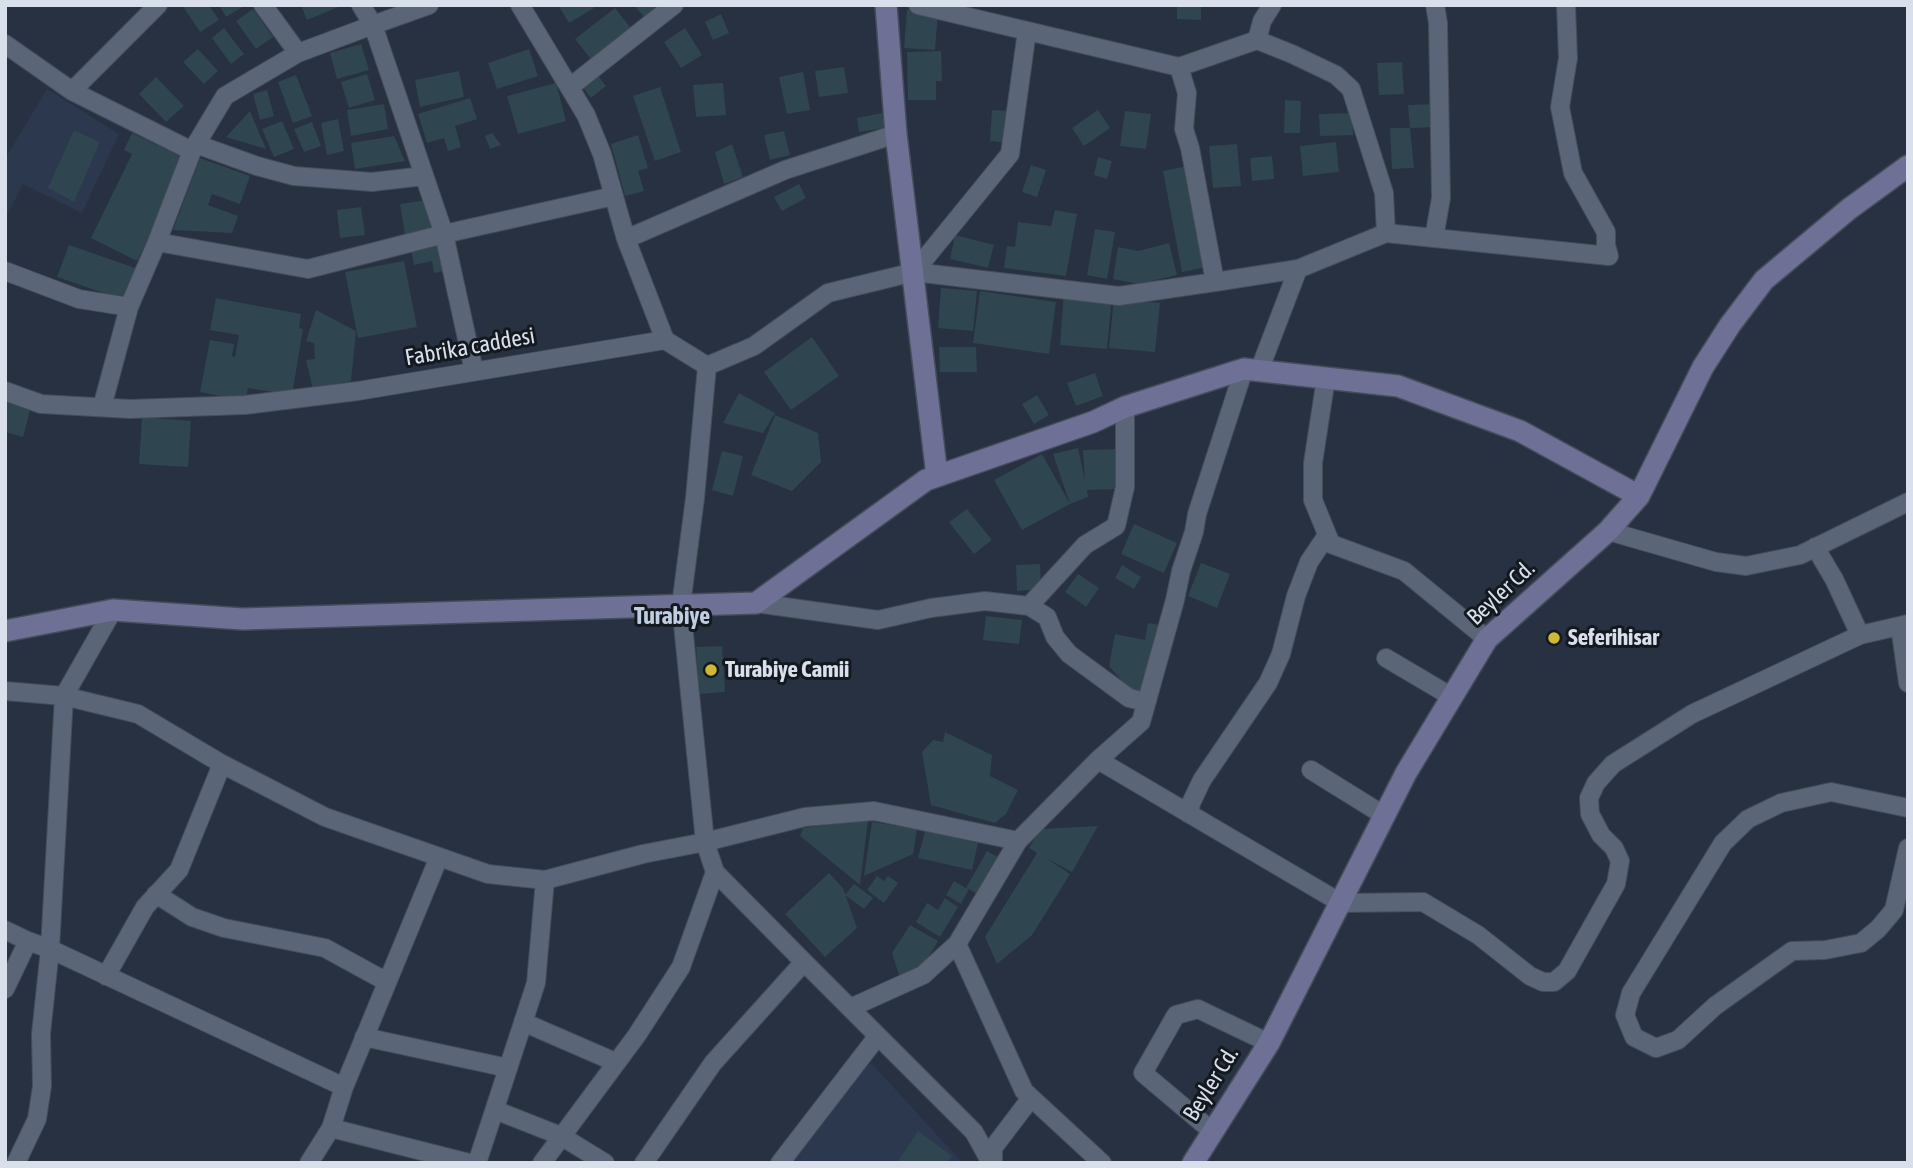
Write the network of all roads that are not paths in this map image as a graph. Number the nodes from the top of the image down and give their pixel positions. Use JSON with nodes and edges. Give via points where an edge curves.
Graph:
{"nodes":[{"id":1,"x":158,"y":5,"type":"edge"},
{"id":2,"x":263,"y":5,"type":"edge"},
{"id":3,"x":361,"y":5,"type":"edge"},
{"id":4,"x":429,"y":5,"type":"edge"},
{"id":5,"x":520,"y":5,"type":"edge"},
{"id":6,"x":674,"y":5,"type":"edge"},
{"id":7,"x":886,"y":5,"type":"edge"},
{"id":8,"x":918,"y":5,"type":"edge"},
{"id":9,"x":1272,"y":5,"type":"edge"},
{"id":10,"x":1435,"y":5,"type":"edge"},
{"id":11,"x":1566,"y":5,"type":"edge"},
{"id":12,"x":373,"y":25,"type":"junction"},
{"id":13,"x":1027,"y":31,"type":"junction"},
{"id":14,"x":1257,"y":40,"type":"junction"},
{"id":15,"x":5,"y":44,"type":"edge"},
{"id":16,"x":298,"y":53,"type":"junction"},
{"id":17,"x":1179,"y":67,"type":"junction"},
{"id":18,"x":570,"y":88,"type":"junction"},
{"id":19,"x":72,"y":91,"type":"junction"},
{"id":20,"x":896,"y":134,"type":"junction"},
{"id":21,"x":194,"y":147,"type":"junction"},
{"id":22,"x":1908,"y":166,"type":"edge"},
{"id":23,"x":424,"y":176,"type":"junction"},
{"id":24,"x":614,"y":196,"type":"junction"},
{"id":25,"x":1386,"y":233,"type":"junction"},
{"id":26,"x":444,"y":234,"type":"junction"},
{"id":27,"x":1434,"y":238,"type":"junction"},
{"id":28,"x":626,"y":239,"type":"junction"},
{"id":29,"x":157,"y":242,"type":"junction"},
{"id":30,"x":1298,"y":270,"type":"junction"},
{"id":31,"x":5,"y":271,"type":"edge"},
{"id":32,"x":914,"y":272,"type":"junction"},
{"id":33,"x":1214,"y":282,"type":"junction"},
{"id":34,"x":129,"y":307,"type":"junction"},
{"id":35,"x":665,"y":340,"type":"junction"},
{"id":36,"x":707,"y":366,"type":"junction"},
{"id":37,"x":1251,"y":370,"type":"junction"},
{"id":38,"x":474,"y":371,"type":"junction"},
{"id":39,"x":1326,"y":378,"type":"junction"},
{"id":40,"x":5,"y":391,"type":"edge"},
{"id":41,"x":103,"y":407,"type":"junction"},
{"id":42,"x":1125,"y":407,"type":"junction"},
{"id":43,"x":937,"y":476,"type":"junction"},
{"id":44,"x":1639,"y":496,"type":"junction"},
{"id":45,"x":1908,"y":502,"type":"edge"},
{"id":46,"x":1608,"y":531,"type":"junction"},
{"id":47,"x":1327,"y":535,"type":"junction"},
{"id":48,"x":1815,"y":547,"type":"junction"},
{"id":49,"x":756,"y":603,"type":"junction"},
{"id":50,"x":681,"y":604,"type":"junction"},
{"id":51,"x":1030,"y":606,"type":"junction"},
{"id":52,"x":113,"y":610,"type":"junction"},
{"id":53,"x":1904,"y":625,"type":"edge"},
{"id":54,"x":5,"y":631,"type":"edge"},
{"id":55,"x":1860,"y":635,"type":"junction"},
{"id":56,"x":1487,"y":639,"type":"junction"},
{"id":57,"x":1386,"y":658,"type":"dead end"},
{"id":58,"x":1908,"y":683,"type":"edge"},
{"id":59,"x":5,"y":691,"type":"edge"},
{"id":60,"x":64,"y":696,"type":"junction"},
{"id":61,"x":1452,"y":697,"type":"junction"},
{"id":62,"x":1146,"y":702,"type":"junction"},
{"id":63,"x":1098,"y":760,"type":"junction"},
{"id":64,"x":222,"y":764,"type":"junction"},
{"id":65,"x":1311,"y":770,"type":"dead end"},
{"id":66,"x":1908,"y":808,"type":"edge"},
{"id":67,"x":1189,"y":814,"type":"junction"},
{"id":68,"x":1385,"y":816,"type":"junction"},
{"id":69,"x":1018,"y":841,"type":"junction"},
{"id":70,"x":705,"y":842,"type":"junction"},
{"id":71,"x":1908,"y":848,"type":"edge"},
{"id":72,"x":439,"y":857,"type":"junction"},
{"id":73,"x":715,"y":872,"type":"junction"},
{"id":74,"x":545,"y":880,"type":"junction"},
{"id":75,"x":156,"y":894,"type":"junction"},
{"id":76,"x":1341,"y":903,"type":"junction"},
{"id":77,"x":5,"y":930,"type":"edge"},
{"id":78,"x":28,"y":941,"type":"junction"},
{"id":79,"x":957,"y":944,"type":"junction"},
{"id":80,"x":50,"y":949,"type":"junction"},
{"id":81,"x":804,"y":962,"type":"junction"},
{"id":82,"x":106,"y":976,"type":"junction"},
{"id":83,"x":387,"y":982,"type":"junction"},
{"id":84,"x":5,"y":989,"type":"edge"},
{"id":85,"x":850,"y":1008,"type":"junction"},
{"id":86,"x":523,"y":1022,"type":"junction"},
{"id":87,"x":365,"y":1037,"type":"junction"},
{"id":88,"x":877,"y":1037,"type":"junction"},
{"id":89,"x":1269,"y":1043,"type":"junction"},
{"id":90,"x":615,"y":1062,"type":"junction"},
{"id":91,"x":508,"y":1068,"type":"junction"},
{"id":92,"x":344,"y":1087,"type":"junction"},
{"id":93,"x":1031,"y":1098,"type":"junction"},
{"id":94,"x":495,"y":1110,"type":"junction"},
{"id":95,"x":331,"y":1128,"type":"junction"},
{"id":96,"x":1213,"y":1132,"type":"junction"},
{"id":97,"x":561,"y":1136,"type":"junction"},
{"id":98,"x":16,"y":1163,"type":"edge"},
{"id":99,"x":309,"y":1163,"type":"edge"},
{"id":100,"x":469,"y":1163,"type":"edge"},
{"id":101,"x":477,"y":1163,"type":"edge"},
{"id":102,"x":542,"y":1163,"type":"edge"},
{"id":103,"x":605,"y":1163,"type":"edge"},
{"id":104,"x":644,"y":1163,"type":"edge"},
{"id":105,"x":780,"y":1163,"type":"edge"},
{"id":106,"x":992,"y":1163,"type":"edge"},
{"id":107,"x":1102,"y":1163,"type":"edge"},
{"id":108,"x":1193,"y":1163,"type":"edge"}],
"edges":[{"from":1,"to":19,"type":"street"},
{"from":2,"to":16,"type":"street"},
{"from":3,"to":12,"type":"street"},
{"from":4,"to":12,"type":"street"},
{"from":5,"to":18,"type":"street"},
{"from":6,"to":18,"type":"street"},
{"from":7,"to":20,"type":"street"},
{"from":8,"to":13,"type":"street"},
{"from":9,"to":14,"type":"street"},
{"from":10,"to":27,"type":"street","via":[[1441,198]]},
{"from":11,"to":27,"type":"street","via":[[1569,58],[1560,107],[1573,173],[1606,232],[1609,256]]},
{"from":12,"to":16,"type":"street"},
{"from":12,"to":23,"type":"street"},
{"from":13,"to":17,"type":"street"},
{"from":13,"to":32,"type":"street","via":[[1010,155]]},
{"from":14,"to":17,"type":"street"},
{"from":14,"to":25,"type":"street","via":[[1323,68],[1351,89],[1384,193]]},
{"from":15,"to":19,"type":"street"},
{"from":16,"to":21,"type":"street","via":[[225,96]]},
{"from":17,"to":33,"type":"street","via":[[1187,93],[1184,129]]},
{"from":18,"to":24,"type":"street","via":[[602,154]]},
{"from":19,"to":21,"type":"street"},
{"from":20,"to":28,"type":"street","via":[[785,170]]},
{"from":20,"to":32,"type":"street"},
{"from":21,"to":23,"type":"street","via":[[294,176],[372,182]]},
{"from":21,"to":29,"type":"street"},
{"from":22,"to":44,"type":"street","name":"Beyler Cd.","via":[[1764,280],[1703,367]]},
{"from":23,"to":26,"type":"street"},
{"from":24,"to":26,"type":"street"},
{"from":24,"to":28,"type":"street"},
{"from":25,"to":27,"type":"street"},
{"from":25,"to":30,"type":"street"},
{"from":26,"to":29,"type":"street","via":[[308,270]]},
{"from":26,"to":38,"type":"street"},
{"from":28,"to":35,"type":"street"},
{"from":29,"to":34,"type":"street"},
{"from":30,"to":33,"type":"street"},
{"from":30,"to":37,"type":"street"},
{"from":31,"to":34,"type":"street","via":[[79,299]]},
{"from":32,"to":33,"type":"street","via":[[1119,296]]},
{"from":32,"to":36,"type":"street","via":[[828,293],[754,346]]},
{"from":32,"to":43,"type":"street"},
{"from":34,"to":41,"type":"street"},
{"from":35,"to":36,"type":"street"},
{"from":35,"to":38,"type":"street","name":"Fabrika caddesi"},
{"from":36,"to":50,"type":"street"},
{"from":37,"to":39,"type":"street"},
{"from":37,"to":42,"type":"street"},
{"from":37,"to":62,"type":"street","via":[[1197,514]]},
{"from":38,"to":41,"type":"street","name":"Fabrika caddesi","via":[[245,405]]},
{"from":39,"to":44,"type":"street","via":[[1398,386],[1520,431]]},
{"from":39,"to":47,"type":"street","via":[[1313,463],[1313,499]]},
{"from":40,"to":41,"type":"street","name":"Fabrika caddesi","via":[[41,404]]},
{"from":42,"to":43,"type":"street"},
{"from":42,"to":51,"type":"street","via":[[1125,487],[1116,526],[1086,545]]},
{"from":43,"to":49,"type":"street"},
{"from":44,"to":46,"type":"street","name":"Beyler Cd."},
{"from":45,"to":48,"type":"street"},
{"from":46,"to":48,"type":"street","via":[[1746,566],[1800,555]]},
{"from":46,"to":56,"type":"street","name":"Beyler Cd."},
{"from":47,"to":56,"type":"street","via":[[1331,544],[1404,571]]},
{"from":47,"to":67,"type":"street","via":[[1309,562],[1268,683],[1208,769]]},
{"from":48,"to":55,"type":"street"},
{"from":49,"to":50,"type":"street"},
{"from":49,"to":51,"type":"street","via":[[878,620],[985,601]]},
{"from":50,"to":52,"type":"street","via":[[243,619]]},
{"from":50,"to":70,"type":"street"},
{"from":51,"to":62,"type":"street","via":[[1047,617],[1069,654],[1129,698]]},
{"from":52,"to":54,"type":"street"},
{"from":52,"to":60,"type":"street"},
{"from":53,"to":55,"type":"street"},
{"from":53,"to":58,"type":"street"},
{"from":55,"to":76,"type":"street","via":[[1692,714],[1613,764],[1596,783],[1589,798],[1590,814],[1620,861],[1616,884],[1567,971],[1554,982],[1530,976],[1478,934],[1423,902]]},
{"from":56,"to":61,"type":"street","name":"Beyler Cd."},
{"from":57,"to":61,"type":"street"},
{"from":59,"to":60,"type":"street"},
{"from":60,"to":64,"type":"street","via":[[138,714]]},
{"from":60,"to":80,"type":"street"},
{"from":61,"to":68,"type":"street","name":"Beyler Cd."},
{"from":62,"to":63,"type":"street","via":[[1141,722]]},
{"from":63,"to":67,"type":"street"},
{"from":63,"to":69,"type":"street"},
{"from":64,"to":72,"type":"street","via":[[325,817]]},
{"from":64,"to":75,"type":"street","via":[[179,870]]},
{"from":65,"to":68,"type":"street"},
{"from":66,"to":71,"type":"street","via":[[1831,792],[1781,803],[1748,819],[1723,843],[1631,993],[1625,1015],[1634,1037],[1656,1048],[1678,1040],[1715,1006],[1792,951],[1861,943],[1894,910]]},
{"from":67,"to":76,"type":"street"},
{"from":68,"to":76,"type":"street","name":"Beyler Cd."},
{"from":69,"to":70,"type":"street","via":[[874,811],[805,817]]},
{"from":69,"to":79,"type":"street"},
{"from":70,"to":73,"type":"street"},
{"from":70,"to":74,"type":"street"},
{"from":72,"to":74,"type":"street","via":[[488,874]]},
{"from":72,"to":83,"type":"street"},
{"from":73,"to":81,"type":"street"},
{"from":73,"to":90,"type":"street","via":[[681,967]]},
{"from":74,"to":86,"type":"street","via":[[536,983]]},
{"from":75,"to":82,"type":"street"},
{"from":75,"to":83,"type":"street","via":[[192,918],[325,948]]},
{"from":76,"to":89,"type":"street","name":"Beyler Cd."},
{"from":77,"to":78,"type":"street"},
{"from":78,"to":80,"type":"street"},
{"from":78,"to":84,"type":"street"},
{"from":79,"to":85,"type":"street","via":[[923,975]]},
{"from":79,"to":93,"type":"street"},
{"from":80,"to":82,"type":"street"},
{"from":80,"to":98,"type":"street","via":[[37,1119]]},
{"from":81,"to":85,"type":"street"},
{"from":81,"to":104,"type":"street","via":[[713,1063]]},
{"from":82,"to":92,"type":"street"},
{"from":83,"to":87,"type":"street"},
{"from":85,"to":88,"type":"street"},
{"from":86,"to":90,"type":"street"},
{"from":86,"to":91,"type":"street"},
{"from":87,"to":91,"type":"street"},
{"from":87,"to":92,"type":"street"},
{"from":88,"to":105,"type":"street"},
{"from":88,"to":106,"type":"street","via":[[974,1132]]},
{"from":89,"to":96,"type":"street","name":"Beyler Cd."},
{"from":89,"to":96,"type":"street","via":[[1198,1009],[1176,1015],[1143,1073]]},
{"from":90,"to":97,"type":"street"},
{"from":91,"to":94,"type":"street"},
{"from":92,"to":95,"type":"street"},
{"from":93,"to":106,"type":"street","via":[[993,1147]]},
{"from":93,"to":107,"type":"street"},
{"from":94,"to":97,"type":"street"},
{"from":94,"to":101,"type":"street"},
{"from":95,"to":99,"type":"street"},
{"from":95,"to":100,"type":"street"},
{"from":96,"to":108,"type":"street","name":"Beyler Cd."},
{"from":97,"to":102,"type":"street"},
{"from":97,"to":103,"type":"street"}]}
